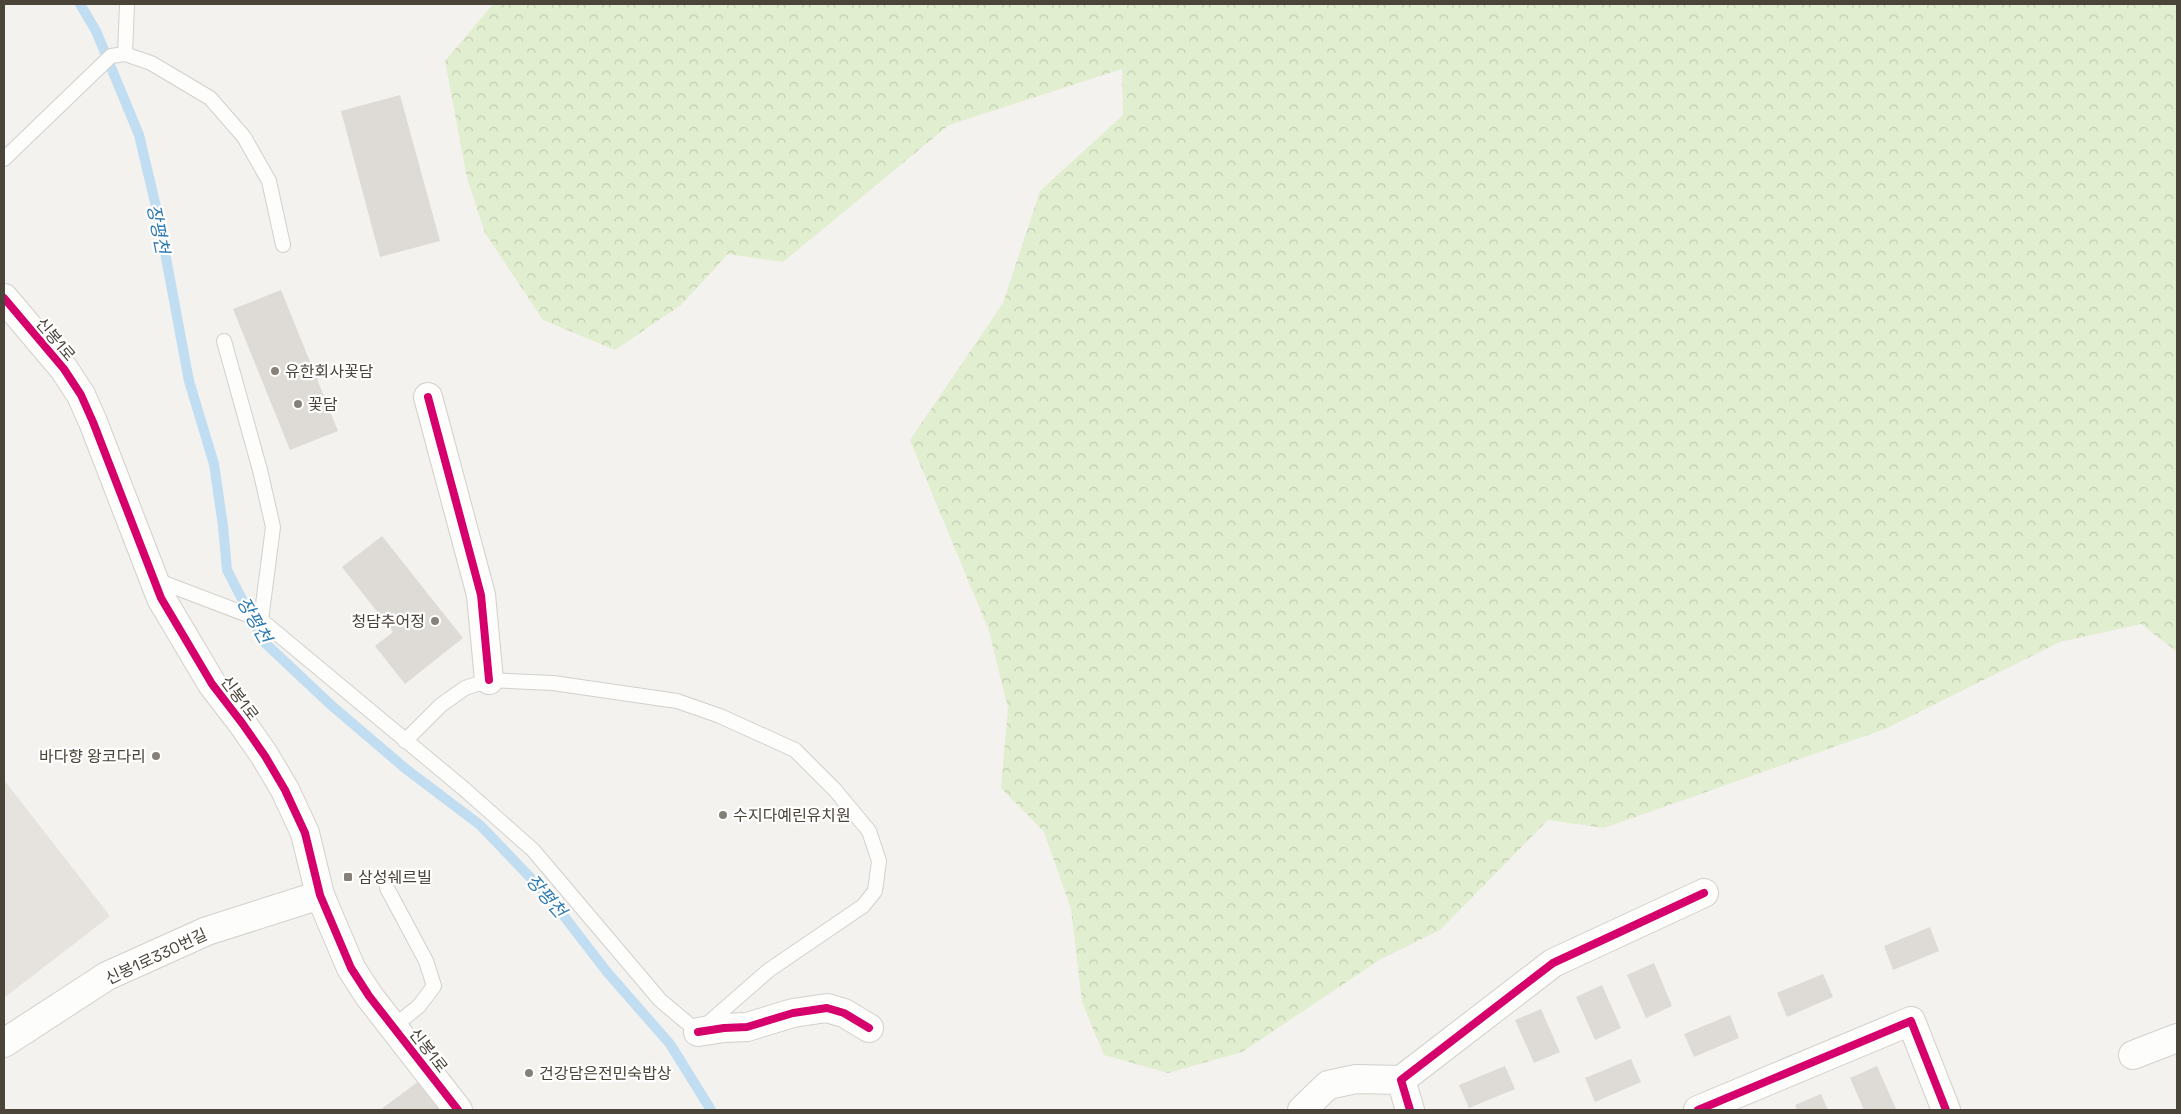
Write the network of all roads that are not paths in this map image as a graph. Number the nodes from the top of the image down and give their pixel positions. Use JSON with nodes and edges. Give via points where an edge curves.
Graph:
{"nodes":[{"id":1,"x":127,"y":4,"type":"edge"},
{"id":2,"x":125,"y":54,"type":"junction"},
{"id":3,"x":4,"y":159,"type":"edge"},
{"id":4,"x":283,"y":245,"type":"dead end"},
{"id":5,"x":4,"y":298,"type":"edge"},
{"id":6,"x":224,"y":341,"type":"dead end"},
{"id":7,"x":428,"y":397,"type":"dead end"},
{"id":8,"x":165,"y":584,"type":"junction"},
{"id":9,"x":261,"y":620,"type":"junction"},
{"id":10,"x":489,"y":680,"type":"junction"},
{"id":11,"x":405,"y":741,"type":"junction"},
{"id":12,"x":387,"y":888,"type":"dead end"},
{"id":13,"x":1704,"y":893,"type":"dead end"},
{"id":14,"x":320,"y":895,"type":"junction"},
{"id":15,"x":393,"y":1027,"type":"junction"},
{"id":16,"x":869,"y":1028,"type":"dead end"},
{"id":17,"x":698,"y":1032,"type":"junction"},
{"id":18,"x":2177,"y":1038,"type":"edge"},
{"id":19,"x":4,"y":1043,"type":"edge"},
{"id":20,"x":2133,"y":1055,"type":"dead end"},
{"id":21,"x":1402,"y":1080,"type":"junction"},
{"id":22,"x":458,"y":1110,"type":"edge"},
{"id":23,"x":1302,"y":1110,"type":"edge"},
{"id":24,"x":1410,"y":1110,"type":"edge"},
{"id":25,"x":1698,"y":1110,"type":"edge"},
{"id":26,"x":1946,"y":1110,"type":"edge"}],
"edges":[{"from":1,"to":2,"type":"lane"},
{"from":2,"to":3,"type":"lane","via":[[111,56]]},
{"from":2,"to":4,"type":"lane","via":[[151,63],[210,98],[244,137],[269,181]]},
{"from":5,"to":8,"type":"street","name":"신봉1로","via":[[64,369],[81,395]]},
{"from":6,"to":9,"type":"lane","via":[[273,527]]},
{"from":7,"to":10,"type":"street","via":[[480,595]]},
{"from":8,"to":9,"type":"lane"},
{"from":8,"to":14,"type":"street","name":"신봉1로","via":[[169,613],[212,684],[256,743],[285,790],[305,833]]},
{"from":9,"to":11,"type":"lane"},
{"from":10,"to":11,"type":"lane","via":[[465,688],[440,705]]},
{"from":10,"to":17,"type":"lane","via":[[553,683],[677,701],[720,716],[795,750],[836,790],[869,831],[879,861],[875,890],[863,906],[769,970]]},
{"from":11,"to":17,"type":"lane","via":[[533,850],[660,1000]]},
{"from":12,"to":15,"type":"lane","via":[[426,961],[434,986],[419,1006]]},
{"from":13,"to":21,"type":"street","via":[[1553,963]]},
{"from":14,"to":15,"type":"street","name":"신봉1로","via":[[350,968]]},
{"from":14,"to":19,"type":"street","name":"신봉1로330번길","via":[[207,931],[107,976]]},
{"from":15,"to":22,"type":"street","name":"신봉1로"},
{"from":16,"to":17,"type":"street","via":[[844,1013],[827,1008],[794,1013],[747,1028]]},
{"from":18,"to":20,"type":"street"},
{"from":21,"to":23,"type":"street","via":[[1356,1080],[1328,1085]]},
{"from":21,"to":24,"type":"street"},
{"from":25,"to":26,"type":"street","via":[[1911,1021]]}]}
